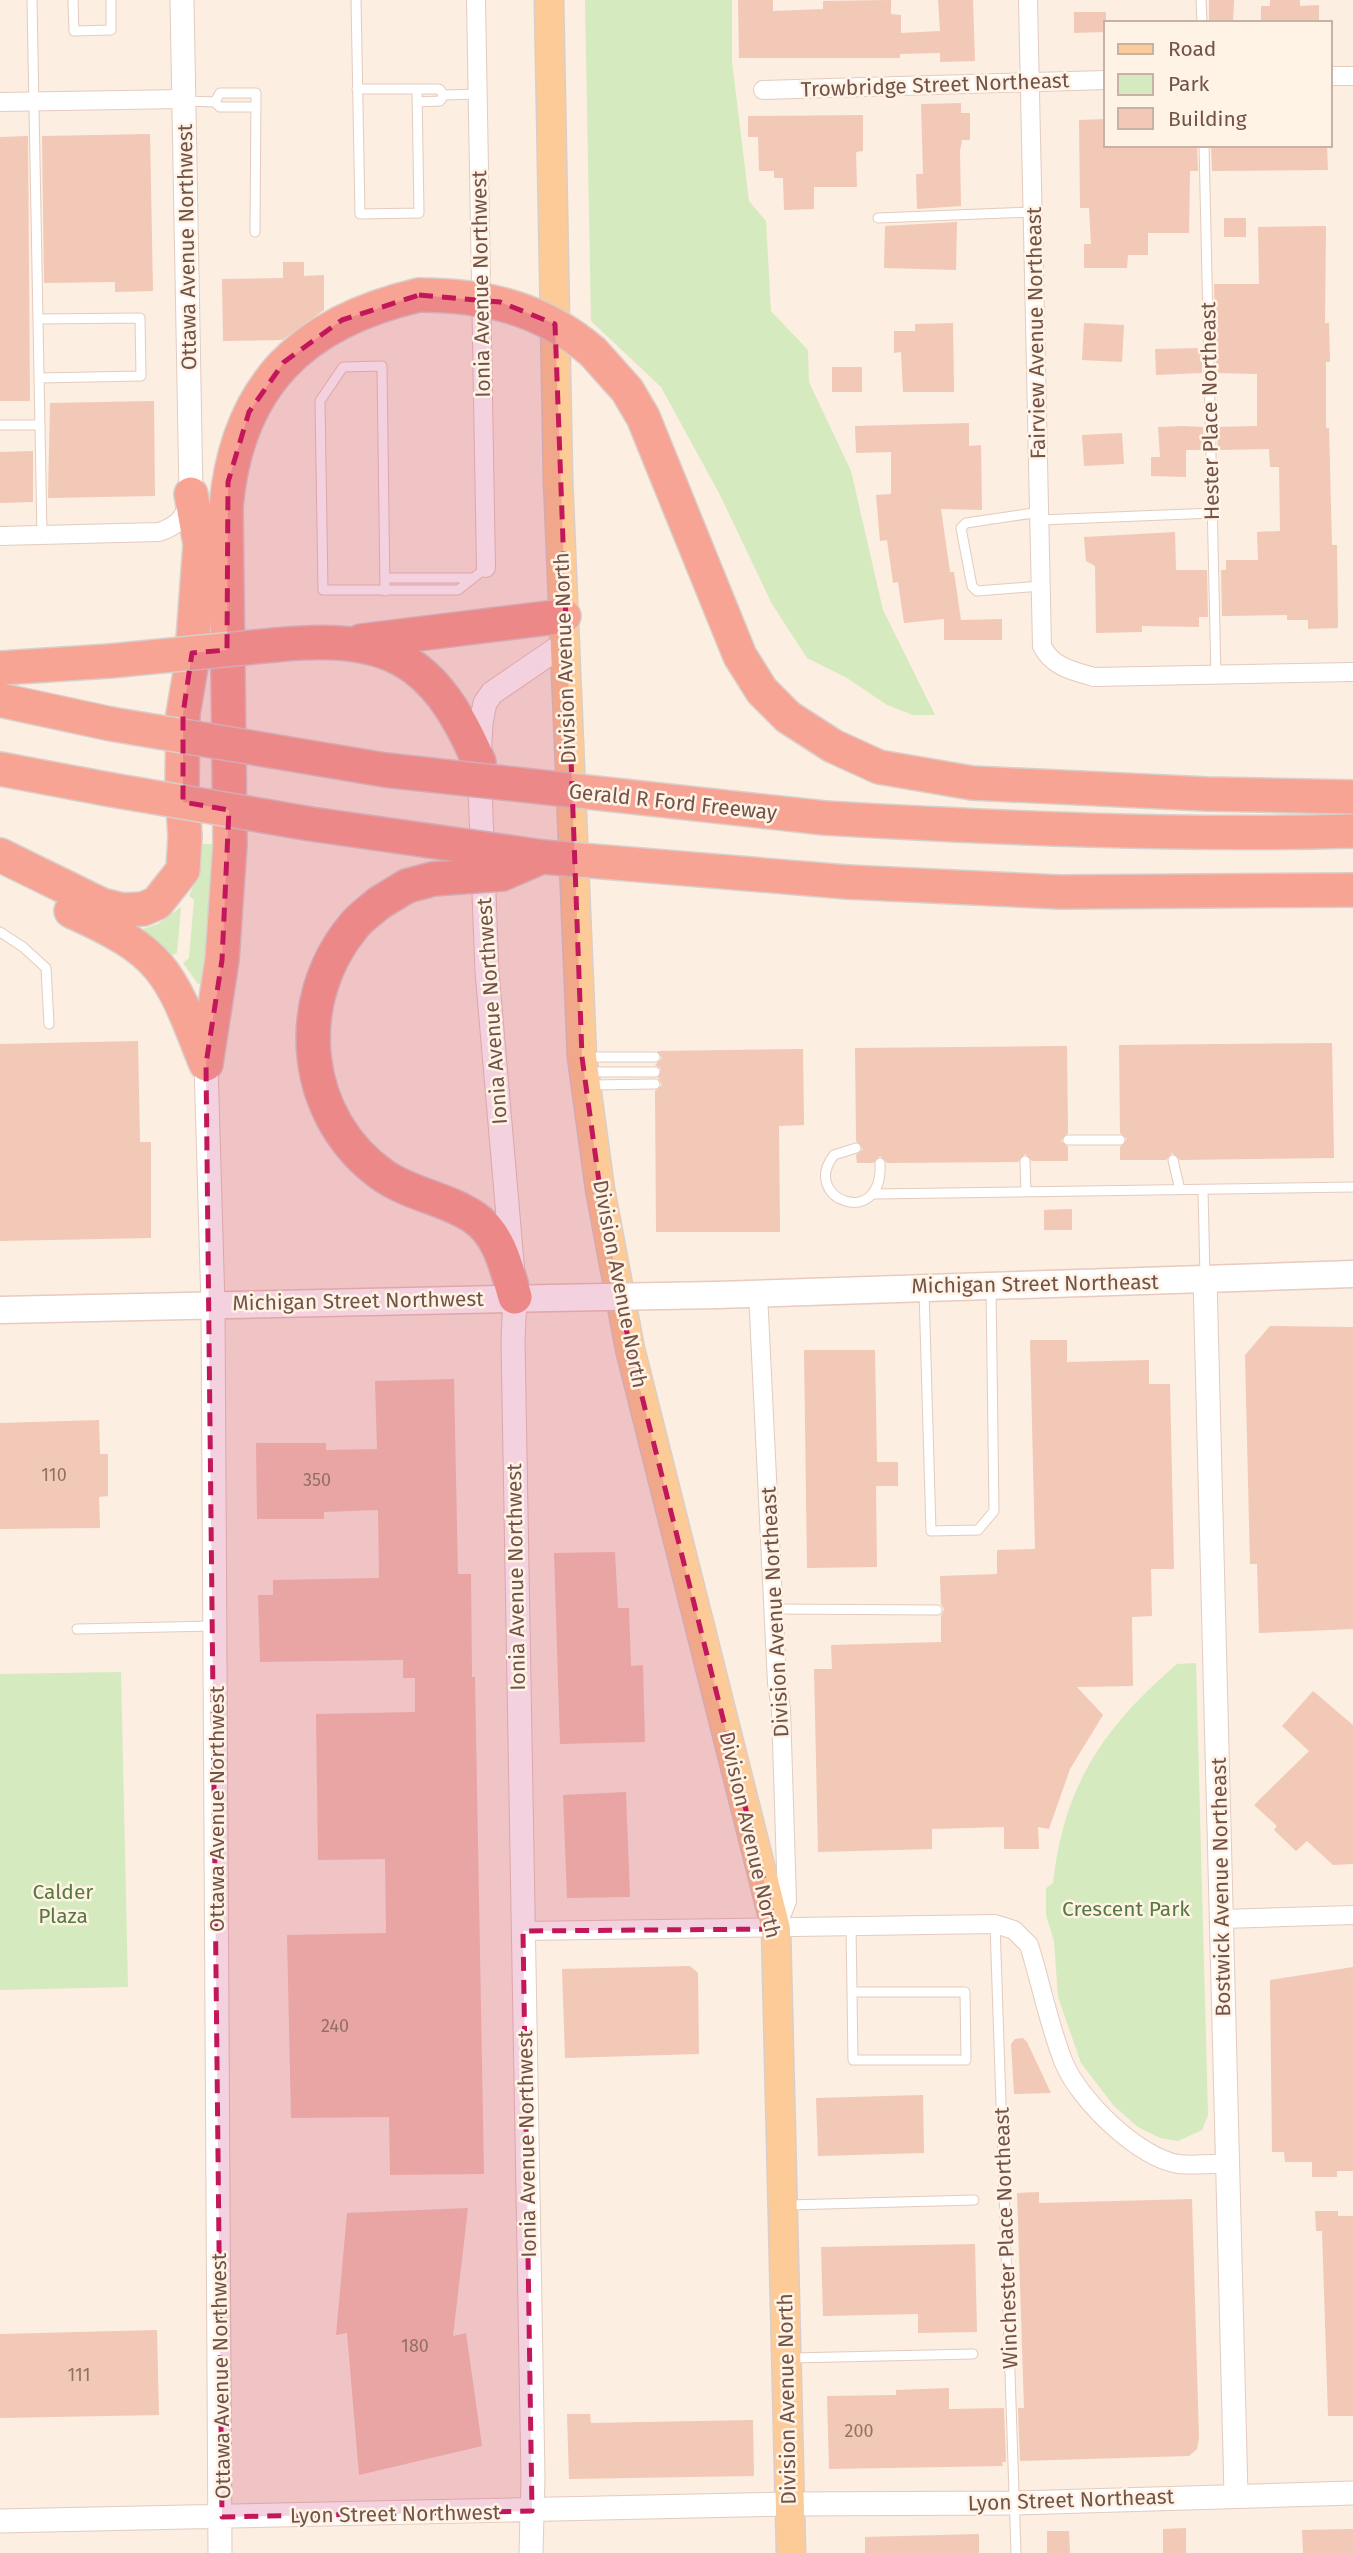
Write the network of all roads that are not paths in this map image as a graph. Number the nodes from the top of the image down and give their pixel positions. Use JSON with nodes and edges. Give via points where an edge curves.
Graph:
{"nodes":[{"id":1,"x":32,"y":0,"type":"edge"},
{"id":2,"x":74,"y":0,"type":"edge"},
{"id":3,"x":111,"y":0,"type":"edge"},
{"id":4,"x":182,"y":0,"type":"edge"},
{"id":5,"x":356,"y":0,"type":"edge"},
{"id":6,"x":476,"y":0,"type":"edge"},
{"id":7,"x":549,"y":0,"type":"edge"},
{"id":8,"x":1028,"y":0,"type":"edge"},
{"id":9,"x":1201,"y":0,"type":"edge"},
{"id":10,"x":1202,"y":21,"type":"edge"},
{"id":11,"x":1332,"y":76,"type":"edge"},
{"id":12,"x":1353,"y":76,"type":"edge"},
{"id":13,"x":1104,"y":80,"type":"edge"},
{"id":14,"x":1030,"y":82,"type":"junction"},
{"id":15,"x":357,"y":89,"type":"junction"},
{"id":16,"x":416,"y":89,"type":"junction"},
{"id":17,"x":763,"y":90,"type":"dead end"},
{"id":18,"x":477,"y":94,"type":"junction"},
{"id":19,"x":444,"y":95,"type":"junction"},
{"id":20,"x":184,"y":100,"type":"junction"},
{"id":21,"x":0,"y":102,"type":"edge"},
{"id":22,"x":34,"y":102,"type":"junction"},
{"id":23,"x":215,"y":102,"type":"junction"},
{"id":24,"x":417,"y":102,"type":"junction"},
{"id":25,"x":256,"y":107,"type":"junction"},
{"id":26,"x":1205,"y":147,"type":"edge"},
{"id":27,"x":1035,"y":212,"type":"junction"},
{"id":28,"x":878,"y":218,"type":"dead end"},
{"id":29,"x":255,"y":232,"type":"dead end"},
{"id":30,"x":38,"y":319,"type":"junction"},
{"id":31,"x":39,"y":378,"type":"junction"},
{"id":32,"x":0,"y":425,"type":"edge"},
{"id":33,"x":40,"y":425,"type":"junction"},
{"id":34,"x":191,"y":494,"type":"junction"},
{"id":35,"x":1213,"y":513,"type":"junction"},
{"id":36,"x":1040,"y":516,"type":"junction"},
{"id":37,"x":42,"y":535,"type":"junction"},
{"id":38,"x":0,"y":536,"type":"edge"},
{"id":39,"x":480,"y":573,"type":"junction"},
{"id":40,"x":385,"y":578,"type":"junction"},
{"id":41,"x":1041,"y":586,"type":"junction"},
{"id":42,"x":385,"y":591,"type":"junction"},
{"id":43,"x":564,"y":630,"type":"junction"},
{"id":44,"x":349,"y":642,"type":"junction"},
{"id":45,"x":0,"y":668,"type":"edge"},
{"id":46,"x":1353,"y":673,"type":"edge"},
{"id":47,"x":1216,"y":676,"type":"junction"},
{"id":48,"x":0,"y":700,"type":"edge"},
{"id":49,"x":479,"y":762,"type":"junction"},
{"id":50,"x":0,"y":769,"type":"edge"},
{"id":51,"x":1353,"y":797,"type":"edge"},
{"id":52,"x":1353,"y":831,"type":"edge"},
{"id":53,"x":0,"y":855,"type":"edge"},
{"id":54,"x":543,"y":857,"type":"junction"},
{"id":55,"x":0,"y":879,"type":"edge"},
{"id":56,"x":1353,"y":890,"type":"edge"},
{"id":57,"x":0,"y":932,"type":"edge"},
{"id":58,"x":49,"y":1024,"type":"dead end"},
{"id":59,"x":655,"y":1057,"type":"dead end"},
{"id":60,"x":206,"y":1064,"type":"junction"},
{"id":61,"x":584,"y":1072,"type":"junction"},
{"id":62,"x":655,"y":1072,"type":"dead end"},
{"id":63,"x":655,"y":1084,"type":"dead end"},
{"id":64,"x":1068,"y":1140,"type":"dead end"},
{"id":65,"x":1120,"y":1140,"type":"dead end"},
{"id":66,"x":856,"y":1148,"type":"dead end"},
{"id":67,"x":1173,"y":1160,"type":"dead end"},
{"id":68,"x":1025,"y":1161,"type":"dead end"},
{"id":69,"x":880,"y":1163,"type":"dead end"},
{"id":70,"x":1353,"y":1187,"type":"edge"},
{"id":71,"x":1180,"y":1190,"type":"junction"},
{"id":72,"x":1203,"y":1190,"type":"junction"},
{"id":73,"x":1026,"y":1192,"type":"junction"},
{"id":74,"x":874,"y":1194,"type":"junction"},
{"id":75,"x":1353,"y":1274,"type":"edge"},
{"id":76,"x":1205,"y":1279,"type":"junction"},
{"id":77,"x":991,"y":1284,"type":"junction"},
{"id":78,"x":924,"y":1286,"type":"junction"},
{"id":79,"x":758,"y":1293,"type":"junction"},
{"id":80,"x":717,"y":1295,"type":"joint"},
{"id":81,"x":515,"y":1297,"type":"junction"},
{"id":82,"x":213,"y":1305,"type":"junction"},
{"id":83,"x":0,"y":1310,"type":"edge"},
{"id":84,"x":774,"y":1609,"type":"junction"},
{"id":85,"x":937,"y":1610,"type":"dead end"},
{"id":86,"x":215,"y":1626,"type":"junction"},
{"id":87,"x":77,"y":1629,"type":"dead end"},
{"id":88,"x":1353,"y":1915,"type":"edge"},
{"id":89,"x":1222,"y":1919,"type":"junction"},
{"id":90,"x":995,"y":1924,"type":"junction"},
{"id":91,"x":851,"y":1927,"type":"junction"},
{"id":92,"x":776,"y":1929,"type":"junction"},
{"id":93,"x":523,"y":1931,"type":"junction"},
{"id":94,"x":852,"y":1992,"type":"junction"},
{"id":95,"x":1227,"y":2164,"type":"junction"},
{"id":96,"x":974,"y":2200,"type":"dead end"},
{"id":97,"x":782,"y":2205,"type":"junction"},
{"id":98,"x":973,"y":2354,"type":"dead end"},
{"id":99,"x":786,"y":2358,"type":"junction"},
{"id":100,"x":1353,"y":2493,"type":"edge"},
{"id":101,"x":1236,"y":2494,"type":"junction"},
{"id":102,"x":1015,"y":2503,"type":"junction"},
{"id":103,"x":789,"y":2504,"type":"junction"},
{"id":104,"x":532,"y":2511,"type":"junction"},
{"id":105,"x":222,"y":2516,"type":"junction"},
{"id":106,"x":0,"y":2521,"type":"edge"},
{"id":107,"x":220,"y":2553,"type":"edge"},
{"id":108,"x":531,"y":2553,"type":"edge"},
{"id":109,"x":791,"y":2553,"type":"edge"},
{"id":110,"x":1016,"y":2553,"type":"edge"}],
"edges":[{"from":1,"to":22,"type":"lane"},
{"from":2,"to":3,"type":"lane","via":[[74,31],[111,30]]},
{"from":4,"to":20,"type":"street","name":"Ottawa Avenue Northwest"},
{"from":5,"to":15,"type":"lane"},
{"from":6,"to":18,"type":"street","name":"Ionia Avenue Northwest"},
{"from":7,"to":43,"type":"main road","name":"Division Avenue North"},
{"from":8,"to":14,"type":"street","name":"Fairview Avenue Northeast"},
{"from":9,"to":10,"type":"lane"},
{"from":11,"to":12,"type":"street"},
{"from":13,"to":14,"type":"street","name":"Trowbridge Street Northeast"},
{"from":14,"to":17,"type":"street","name":"Trowbridge Street Northeast"},
{"from":14,"to":27,"type":"street","name":"Fairview Avenue Northeast"},
{"from":15,"to":16,"type":"lane"},
{"from":15,"to":24,"type":"lane","via":[[360,214],[419,213]]},
{"from":16,"to":19,"type":"lane","via":[[439,89]]},
{"from":16,"to":24,"type":"lane"},
{"from":18,"to":19,"type":"lane"},
{"from":18,"to":39,"type":"street","name":"Ionia Avenue Northwest"},
{"from":19,"to":24,"type":"lane","via":[[440,101]]},
{"from":20,"to":22,"type":"street"},
{"from":20,"to":23,"type":"lane"},
{"from":20,"to":34,"type":"street","name":"Ottawa Avenue Northwest"},
{"from":21,"to":22,"type":"street"},
{"from":22,"to":30,"type":"lane"},
{"from":23,"to":25,"type":"lane","via":[[220,107]]},
{"from":23,"to":25,"type":"lane","via":[[220,93],[256,93]]},
{"from":25,"to":29,"type":"lane"},
{"from":26,"to":35,"type":"lane","name":"Hester Place Northeast"},
{"from":27,"to":28,"type":"lane"},
{"from":27,"to":36,"type":"street","name":"Fairview Avenue Northeast"},
{"from":30,"to":31,"type":"lane"},
{"from":30,"to":31,"type":"lane","via":[[140,318],[141,376]]},
{"from":31,"to":33,"type":"lane"},
{"from":32,"to":33,"type":"lane"},
{"from":33,"to":37,"type":"lane"},
{"from":34,"to":37,"type":"street","via":[[185,515],[175,527],[159,533]]},
{"from":34,"to":53,"type":"highway","via":[[200,544],[183,714],[183,870],[157,903],[123,910],[102,905]]},
{"from":35,"to":36,"type":"lane"},
{"from":35,"to":47,"type":"lane","name":"Hester Place Northeast"},
{"from":36,"to":41,"type":"street","name":"Fairview Avenue Northeast"},
{"from":36,"to":41,"type":"lane","via":[[966,523],[961,528],[972,586],[977,591]]},
{"from":37,"to":38,"type":"street"},
{"from":39,"to":40,"type":"lane"},
{"from":39,"to":42,"type":"lane","via":[[458,590]]},
{"from":40,"to":42,"type":"lane"},
{"from":40,"to":42,"type":"lane","via":[[382,366],[343,367],[320,401],[323,590]]},
{"from":41,"to":47,"type":"street","name":"Fairview Avenue Northeast","via":[[1042,646],[1053,662],[1094,677]]},
{"from":43,"to":44,"type":"highway"},
{"from":43,"to":49,"type":"street","name":"Ionia Avenue Northwest","via":[[485,703]]},
{"from":43,"to":61,"type":"main road","name":"Division Avenue North"},
{"from":44,"to":45,"type":"highway","bridge":true},
{"from":44,"to":49,"type":"highway","via":[[394,656],[429,681],[463,724]]},
{"from":46,"to":47,"type":"street"},
{"from":48,"to":52,"type":"highway","name":"Gerald R Ford Freeway","bridge":true,"via":[[111,724],[385,770],[825,818],[1119,832]]},
{"from":49,"to":81,"type":"street","name":"Ionia Avenue Northwest","via":[[487,972]]},
{"from":50,"to":54,"type":"highway","bridge":true,"via":[[311,824]]},
{"from":51,"to":60,"type":"highway","bridge":true,"via":[[972,783],[879,767],[833,746],[788,717],[762,691],[740,656],[643,417],[627,390],[593,352],[558,326],[500,302],[462,295],[419,295],[380,304],[342,320],[284,362],[249,412],[237,444],[226,507],[230,844],[222,960]]},
{"from":54,"to":56,"type":"highway","bridge":true,"via":[[847,882],[1060,891]]},
{"from":54,"to":81,"type":"highway","bridge":true,"via":[[502,874],[433,878],[407,886],[379,903],[352,926],[324,975],[312,1026],[313,1057],[324,1104],[365,1160],[384,1176],[476,1218],[493,1237]]},
{"from":55,"to":60,"type":"highway","via":[[130,940],[155,960],[176,988]]},
{"from":57,"to":58,"type":"lane","via":[[46,968]]},
{"from":59,"to":61,"type":"lane"},
{"from":60,"to":82,"type":"street","name":"Ottawa Avenue Northwest"},
{"from":61,"to":62,"type":"lane"},
{"from":61,"to":63,"type":"lane"},
{"from":61,"to":92,"type":"main road","name":"Division Avenue North","via":[[630,1349]]},
{"from":64,"to":65,"type":"lane"},
{"from":66,"to":74,"type":"lane","via":[[841,1150],[828,1162],[828,1189],[851,1203]]},
{"from":67,"to":71,"type":"lane"},
{"from":68,"to":73,"type":"lane"},
{"from":69,"to":74,"type":"lane"},
{"from":70,"to":72,"type":"lane"},
{"from":71,"to":72,"type":"lane"},
{"from":71,"to":73,"type":"lane"},
{"from":72,"to":76,"type":"lane"},
{"from":73,"to":74,"type":"lane"},
{"from":75,"to":76,"type":"main road","name":"Michigan Street Northeast"},
{"from":76,"to":77,"type":"main road","name":"Michigan Street Northeast"},
{"from":76,"to":89,"type":"street","name":"Bostwick Avenue Northeast"},
{"from":77,"to":78,"type":"main road","name":"Michigan Street Northeast"},
{"from":77,"to":78,"type":"lane","via":[[993,1511],[978,1530],[931,1531]]},
{"from":78,"to":79,"type":"main road","name":"Michigan Street Northeast"},
{"from":79,"to":80,"type":"main road","name":"Michigan Street Northeast"},
{"from":79,"to":84,"type":"street","name":"Division Avenue Northeast"},
{"from":80,"to":81,"type":"main road","name":"Michigan Street Northwest","bridge":true},
{"from":81,"to":82,"type":"main road","name":"Michigan Street Northwest"},
{"from":81,"to":93,"type":"street","name":"Ionia Avenue Northwest"},
{"from":82,"to":83,"type":"main road","name":"Michigan Street Northwest"},
{"from":82,"to":86,"type":"street","name":"Ottawa Avenue Northwest"},
{"from":84,"to":85,"type":"lane"},
{"from":84,"to":92,"type":"street","name":"Division Avenue Northeast","via":[[787,1901]]},
{"from":86,"to":87,"type":"lane"},
{"from":86,"to":105,"type":"street","name":"Ottawa Avenue Northwest"},
{"from":88,"to":89,"type":"street"},
{"from":89,"to":95,"type":"street","name":"Bostwick Avenue Northeast"},
{"from":90,"to":91,"type":"street"},
{"from":90,"to":95,"type":"street","via":[[1014,1930],[1029,1945],[1065,2065],[1098,2111],[1151,2155],[1180,2164]]},
{"from":90,"to":102,"type":"lane","name":"Winchester Place Northeast"},
{"from":91,"to":92,"type":"street"},
{"from":91,"to":94,"type":"lane"},
{"from":92,"to":93,"type":"street"},
{"from":92,"to":97,"type":"main road","name":"Division Avenue North"},
{"from":93,"to":104,"type":"street","name":"Ionia Avenue Northwest"},
{"from":94,"to":94,"type":"lane","via":[[965,1992],[966,2060],[853,2060]]},
{"from":95,"to":101,"type":"street","name":"Bostwick Avenue Northeast"},
{"from":96,"to":97,"type":"lane"},
{"from":97,"to":99,"type":"main road","name":"Division Avenue North"},
{"from":98,"to":99,"type":"lane"},
{"from":99,"to":103,"type":"main road","name":"Division Avenue North"},
{"from":100,"to":101,"type":"street","name":"Lyon Street Northeast"},
{"from":101,"to":102,"type":"street","name":"Lyon Street Northeast"},
{"from":102,"to":103,"type":"street","name":"Lyon Street Northeast"},
{"from":102,"to":110,"type":"lane","name":"Winchester Place Northeast"},
{"from":103,"to":104,"type":"street","name":"Lyon Street Northwest"},
{"from":103,"to":109,"type":"main road","name":"Division Avenue North"},
{"from":104,"to":105,"type":"street","name":"Lyon Street Northwest"},
{"from":104,"to":108,"type":"street","name":"Ionia Avenue Northwest"},
{"from":105,"to":106,"type":"street","name":"Lyon Street Northwest"},
{"from":105,"to":107,"type":"street","name":"Ottawa Avenue Northwest"}]}
